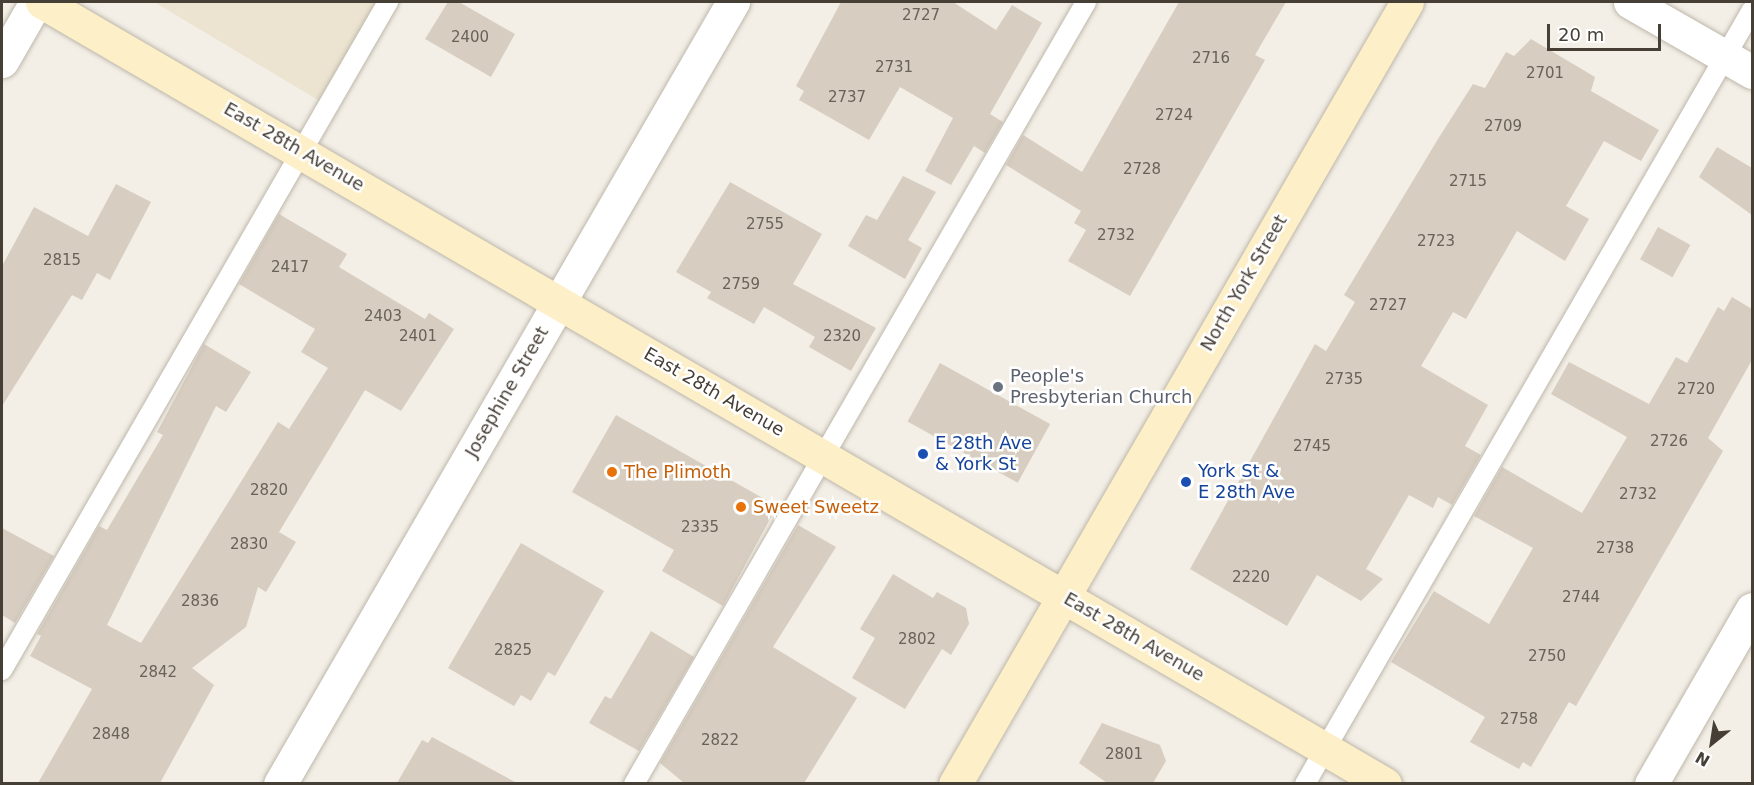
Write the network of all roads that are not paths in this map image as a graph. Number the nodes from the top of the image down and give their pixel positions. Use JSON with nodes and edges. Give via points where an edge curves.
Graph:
{"nodes":[{"id":1,"x":36,"y":2,"type":"edge"},
{"id":2,"x":42,"y":2,"type":"edge"},
{"id":3,"x":388,"y":2,"type":"edge"},
{"id":4,"x":733,"y":2,"type":"edge"},
{"id":5,"x":1086,"y":2,"type":"edge"},
{"id":6,"x":1407,"y":2,"type":"edge"},
{"id":7,"x":1630,"y":2,"type":"edge"},
{"id":8,"x":1752,"y":10,"type":"edge"},
{"id":9,"x":2,"y":61,"type":"edge"},
{"id":10,"x":1739,"y":64,"type":"edge"},
{"id":11,"x":302,"y":152,"type":"junction"},
{"id":12,"x":559,"y":301,"type":"junction"},
{"id":13,"x":823,"y":456,"type":"junction"},
{"id":14,"x":1064,"y":596,"type":"junction"},
{"id":15,"x":1752,"y":609,"type":"edge"},
{"id":16,"x":2,"y":670,"type":"edge"},
{"id":17,"x":1325,"y":748,"type":"junction"},
{"id":18,"x":280,"y":783,"type":"edge"},
{"id":19,"x":634,"y":783,"type":"edge"},
{"id":20,"x":955,"y":783,"type":"edge"},
{"id":21,"x":1305,"y":783,"type":"edge"},
{"id":22,"x":1385,"y":783,"type":"edge"},
{"id":23,"x":1651,"y":783,"type":"edge"}],
"edges":[{"from":1,"to":9,"type":"street"},
{"from":2,"to":11,"type":"street","name":"East 28th Avenue"},
{"from":3,"to":11,"type":"lane"},
{"from":4,"to":12,"type":"street","name":"Josephine Street"},
{"from":5,"to":13,"type":"lane"},
{"from":6,"to":14,"type":"street","name":"North York Street"},
{"from":7,"to":10,"type":"street"},
{"from":8,"to":10,"type":"lane"},
{"from":10,"to":17,"type":"lane"},
{"from":11,"to":12,"type":"street","name":"East 28th Avenue"},
{"from":11,"to":16,"type":"lane"},
{"from":12,"to":13,"type":"street","name":"East 28th Avenue"},
{"from":12,"to":18,"type":"street","name":"Josephine Street"},
{"from":13,"to":14,"type":"street","name":"East 28th Avenue"},
{"from":13,"to":19,"type":"lane"},
{"from":14,"to":17,"type":"street","name":"East 28th Avenue"},
{"from":14,"to":20,"type":"street","name":"North York Street"},
{"from":15,"to":23,"type":"street"},
{"from":17,"to":21,"type":"lane"},
{"from":17,"to":22,"type":"street","name":"East 28th Avenue"}]}
